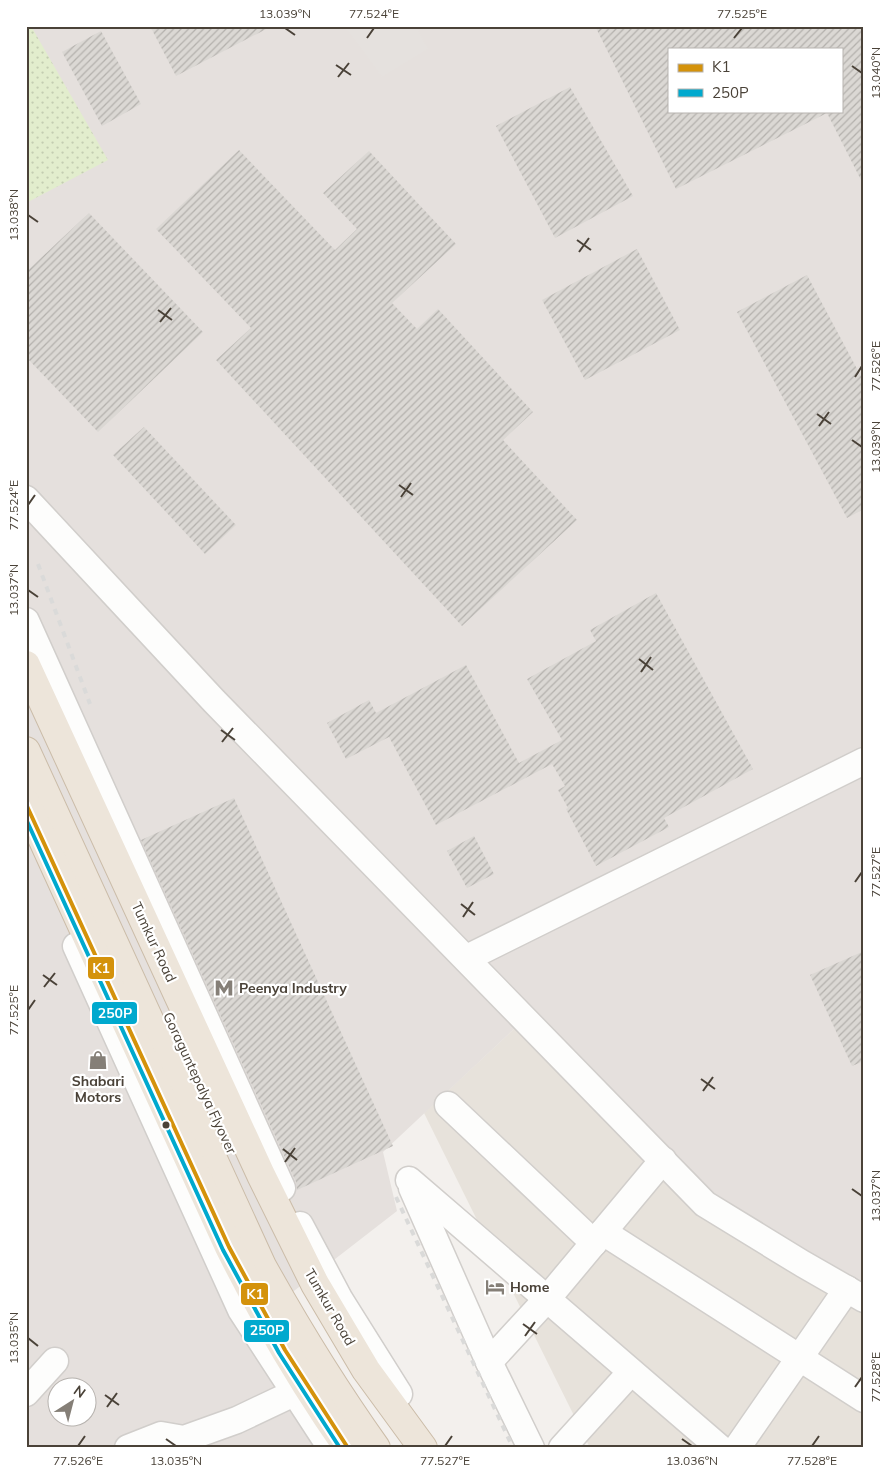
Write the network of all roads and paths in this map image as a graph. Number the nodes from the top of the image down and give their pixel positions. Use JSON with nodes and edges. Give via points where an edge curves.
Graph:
{"nodes":[{"id":1,"x":26,"y":499,"type":"edge"},
{"id":2,"x":26,"y":621,"type":"edge"},
{"id":3,"x":26,"y":665,"type":"edge"},
{"id":4,"x":26,"y":701,"type":"edge"},
{"id":5,"x":26,"y":751,"type":"edge"},
{"id":6,"x":864,"y":761,"type":"edge"},
{"id":7,"x":26,"y":803,"type":"edge"},
{"id":8,"x":27,"y":839,"type":"edge"},
{"id":9,"x":467,"y":958,"type":"junction"},
{"id":10,"x":448,"y":1105,"type":"dead end"},
{"id":11,"x":663,"y":1160,"type":"junction"},
{"id":12,"x":598,"y":1237,"type":"junction"},
{"id":13,"x":856,"y":1294,"type":"edge"},
{"id":14,"x":547,"y":1299,"type":"junction"},
{"id":15,"x":800,"y":1357,"type":"junction"},
{"id":16,"x":55,"y":1361,"type":"dead end"},
{"id":17,"x":489,"y":1362,"type":"junction"},
{"id":18,"x":631,"y":1372,"type":"junction"},
{"id":19,"x":26,"y":1393,"type":"edge"},
{"id":20,"x":294,"y":1393,"type":"junction"},
{"id":21,"x":864,"y":1399,"type":"edge"},
{"id":22,"x":176,"y":1442,"type":"edge"},
{"id":23,"x":128,"y":1448,"type":"edge"},
{"id":24,"x":331,"y":1448,"type":"edge"},
{"id":25,"x":348,"y":1448,"type":"edge"},
{"id":26,"x":376,"y":1448,"type":"edge"},
{"id":27,"x":404,"y":1448,"type":"edge"},
{"id":28,"x":423,"y":1448,"type":"edge"},
{"id":29,"x":436,"y":1448,"type":"edge"},
{"id":30,"x":531,"y":1448,"type":"edge"},
{"id":31,"x":562,"y":1448,"type":"edge"},
{"id":32,"x":720,"y":1448,"type":"edge"},
{"id":33,"x":737,"y":1448,"type":"edge"}],
"edges":[{"from":1,"to":9,"type":"street","via":[[214,701]]},
{"from":2,"to":29,"type":"street","via":[[281,1187],[340,1300],[377,1362]]},
{"from":3,"to":28,"type":"highway","name":"Tumkur Road","via":[[261,1175],[315,1284],[366,1370]]},
{"from":4,"to":27,"type":"highway","name":"Goraguntepalya Flyover","via":[[228,1145],[278,1247],[348,1370]]},
{"from":5,"to":26,"type":"highway","name":"Goraguntepalya Flyover","via":[[262,1266],[326,1375]]},
{"from":6,"to":9,"type":"street"},
{"from":7,"to":25,"type":"highway","via":[[228,1247],[273,1331]]},
{"from":8,"to":20,"type":"street","via":[[241,1310]]},
{"from":9,"to":11,"type":"street"},
{"from":10,"to":12,"type":"street"},
{"from":11,"to":12,"type":"street"},
{"from":11,"to":13,"type":"street","via":[[705,1204]]},
{"from":12,"to":14,"type":"street"},
{"from":12,"to":15,"type":"street"},
{"from":13,"to":15,"type":"street"},
{"from":14,"to":17,"type":"street"},
{"from":14,"to":17,"type":"street","via":[[409,1180]]},
{"from":14,"to":18,"type":"street"},
{"from":15,"to":21,"type":"street"},
{"from":15,"to":33,"type":"street"},
{"from":16,"to":19,"type":"street"},
{"from":17,"to":30,"type":"street"},
{"from":18,"to":31,"type":"street"},
{"from":18,"to":32,"type":"street"},
{"from":20,"to":22,"type":"street","via":[[238,1420]]},
{"from":20,"to":24,"type":"street"},
{"from":22,"to":23,"type":"street","via":[[161,1436]]}]}
